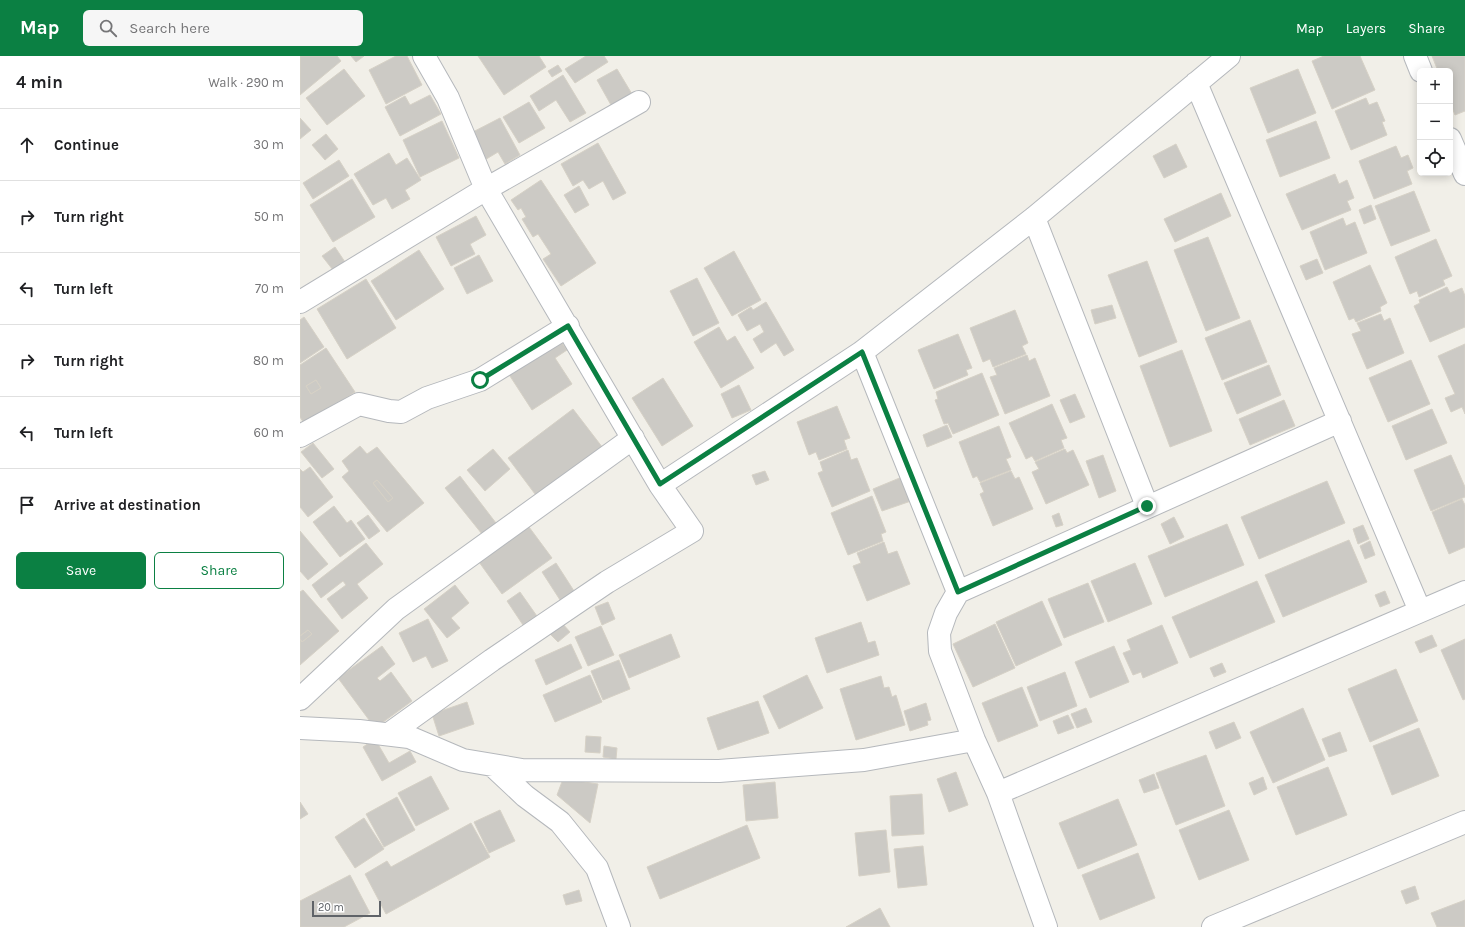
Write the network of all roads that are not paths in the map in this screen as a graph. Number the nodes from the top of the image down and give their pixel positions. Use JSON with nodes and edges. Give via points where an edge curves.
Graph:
{"nodes":[{"id":1,"x":424,"y":56,"type":"edge"},
{"id":2,"x":1229,"y":56,"type":"edge"},
{"id":3,"x":1415,"y":56,"type":"edge"},
{"id":4,"x":1420,"y":68,"type":"edge"},
{"id":5,"x":1196,"y":83,"type":"junction"},
{"id":6,"x":639,"y":102,"type":"dead end"},
{"id":7,"x":1450,"y":140,"type":"edge"},
{"id":8,"x":1465,"y":174,"type":"edge"},
{"id":9,"x":486,"y":189,"type":"junction"},
{"id":10,"x":1034,"y":218,"type":"junction"},
{"id":11,"x":300,"y":302,"type":"edge"},
{"id":12,"x":568,"y":326,"type":"junction"},
{"id":13,"x":862,"y":352,"type":"junction"},
{"id":14,"x":1340,"y":421,"type":"junction"},
{"id":15,"x":300,"y":436,"type":"edge"},
{"id":16,"x":633,"y":438,"type":"junction"},
{"id":17,"x":660,"y":484,"type":"junction"},
{"id":18,"x":1147,"y":506,"type":"junction"},
{"id":19,"x":958,"y":592,"type":"junction"},
{"id":20,"x":1465,"y":592,"type":"edge"},
{"id":21,"x":1420,"y":611,"type":"junction"},
{"id":22,"x":300,"y":699,"type":"edge"},
{"id":23,"x":300,"y":728,"type":"edge"},
{"id":24,"x":390,"y":734,"type":"junction"},
{"id":25,"x":974,"y":740,"type":"junction"},
{"id":26,"x":492,"y":765,"type":"junction"},
{"id":27,"x":998,"y":793,"type":"junction"},
{"id":28,"x":1465,"y":822,"type":"edge"},
{"id":29,"x":618,"y":927,"type":"edge"},
{"id":30,"x":1046,"y":927,"type":"edge"},
{"id":31,"x":1213,"y":927,"type":"edge"}],
"edges":[{"from":1,"to":9,"type":"street","via":[[448,98]]},
{"from":2,"to":5,"type":"street"},
{"from":3,"to":4,"type":"street"},
{"from":5,"to":10,"type":"street"},
{"from":5,"to":14,"type":"street"},
{"from":6,"to":9,"type":"street"},
{"from":7,"to":8,"type":"street"},
{"from":9,"to":11,"type":"street"},
{"from":9,"to":12,"type":"street"},
{"from":10,"to":13,"type":"street"},
{"from":10,"to":18,"type":"street"},
{"from":12,"to":15,"type":"street","via":[[480,380],[427,398],[401,412],[359,404]]},
{"from":12,"to":16,"type":"street"},
{"from":13,"to":17,"type":"street"},
{"from":13,"to":19,"type":"street"},
{"from":14,"to":18,"type":"street"},
{"from":14,"to":21,"type":"street"},
{"from":16,"to":17,"type":"street"},
{"from":16,"to":22,"type":"street","via":[[396,609]]},
{"from":17,"to":24,"type":"street","via":[[692,531],[607,582],[492,660]]},
{"from":18,"to":19,"type":"street"},
{"from":19,"to":25,"type":"street","via":[[946,613],[939,633],[940,651]]},
{"from":20,"to":21,"type":"street"},
{"from":21,"to":27,"type":"street"},
{"from":23,"to":24,"type":"street"},
{"from":24,"to":26,"type":"street","via":[[410,736],[462,760]]},
{"from":25,"to":26,"type":"street","via":[[864,760],[719,771],[522,770]]},
{"from":25,"to":27,"type":"street"},
{"from":26,"to":29,"type":"street","via":[[525,796],[560,822],[597,868]]},
{"from":27,"to":30,"type":"street"},
{"from":28,"to":31,"type":"street"}]}
